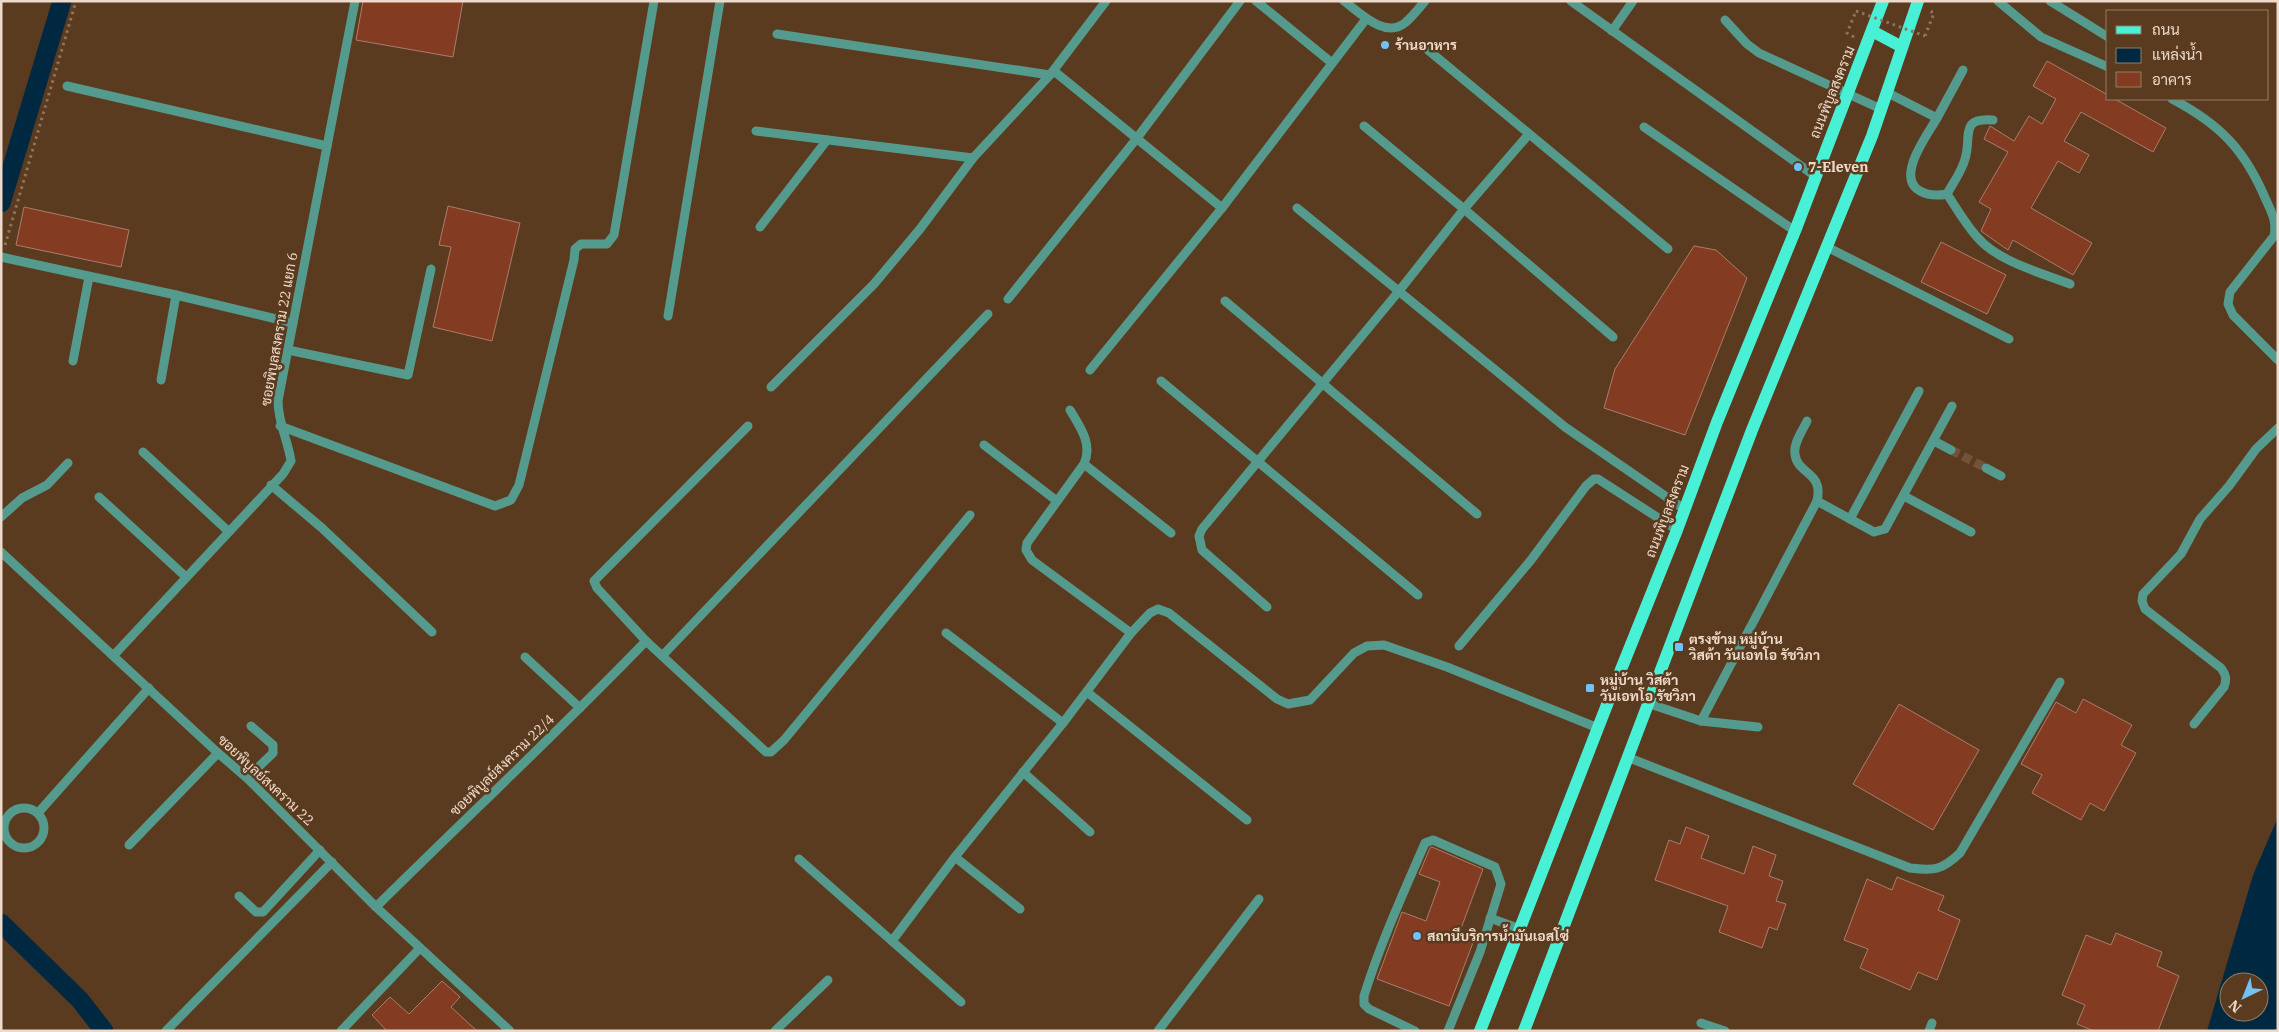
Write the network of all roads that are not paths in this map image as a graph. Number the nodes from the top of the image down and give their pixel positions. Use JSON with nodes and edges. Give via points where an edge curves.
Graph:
{"nodes":[{"id":1,"x":355,"y":1,"type":"edge"},
{"id":2,"x":654,"y":1,"type":"edge"},
{"id":3,"x":720,"y":1,"type":"edge"},
{"id":4,"x":1106,"y":1,"type":"edge"},
{"id":5,"x":1240,"y":1,"type":"edge"},
{"id":6,"x":1256,"y":1,"type":"edge"},
{"id":7,"x":1344,"y":1,"type":"edge"},
{"id":8,"x":1425,"y":1,"type":"edge"},
{"id":9,"x":1572,"y":1,"type":"edge"},
{"id":10,"x":1633,"y":1,"type":"edge"},
{"id":11,"x":1883,"y":1,"type":"edge"},
{"id":12,"x":1918,"y":1,"type":"edge"},
{"id":13,"x":1998,"y":1,"type":"edge"},
{"id":14,"x":2050,"y":1,"type":"edge"},
{"id":15,"x":1366,"y":19,"type":"junction"},
{"id":16,"x":1725,"y":20,"type":"dead end"},
{"id":17,"x":1612,"y":31,"type":"junction"},
{"id":18,"x":1872,"y":31,"type":"junction"},
{"id":19,"x":777,"y":34,"type":"dead end"},
{"id":20,"x":2106,"y":35,"type":"edge"},
{"id":21,"x":1902,"y":47,"type":"junction"},
{"id":22,"x":1428,"y":50,"type":"dead end"},
{"id":23,"x":1332,"y":63,"type":"junction"},
{"id":24,"x":2106,"y":66,"type":"edge"},
{"id":25,"x":1963,"y":70,"type":"dead end"},
{"id":26,"x":1052,"y":73,"type":"junction"},
{"id":27,"x":66,"y":86,"type":"dead end"},
{"id":28,"x":1886,"y":92,"type":"junction"},
{"id":29,"x":1847,"y":93,"type":"junction"},
{"id":30,"x":2174,"y":100,"type":"edge"},
{"id":31,"x":1881,"y":109,"type":"junction"},
{"id":32,"x":1936,"y":118,"type":"junction"},
{"id":33,"x":1993,"y":120,"type":"dead end"},
{"id":34,"x":1364,"y":126,"type":"dead end"},
{"id":35,"x":1644,"y":127,"type":"dead end"},
{"id":36,"x":756,"y":131,"type":"dead end"},
{"id":37,"x":1529,"y":134,"type":"junction"},
{"id":38,"x":1137,"y":138,"type":"junction"},
{"id":39,"x":827,"y":140,"type":"junction"},
{"id":40,"x":327,"y":146,"type":"junction"},
{"id":41,"x":973,"y":158,"type":"junction"},
{"id":42,"x":1814,"y":176,"type":"junction"},
{"id":43,"x":1947,"y":194,"type":"junction"},
{"id":44,"x":1222,"y":208,"type":"junction"},
{"id":45,"x":1297,"y":208,"type":"dead end"},
{"id":46,"x":1464,"y":209,"type":"junction"},
{"id":47,"x":760,"y":227,"type":"dead end"},
{"id":48,"x":1795,"y":231,"type":"junction"},
{"id":49,"x":1827,"y":247,"type":"junction"},
{"id":50,"x":1668,"y":249,"type":"dead end"},
{"id":51,"x":2,"y":257,"type":"edge"},
{"id":52,"x":431,"y":270,"type":"dead end"},
{"id":53,"x":89,"y":277,"type":"junction"},
{"id":54,"x":2070,"y":284,"type":"dead end"},
{"id":55,"x":1399,"y":291,"type":"junction"},
{"id":56,"x":176,"y":295,"type":"junction"},
{"id":57,"x":1008,"y":299,"type":"dead end"},
{"id":58,"x":1225,"y":301,"type":"dead end"},
{"id":59,"x":988,"y":314,"type":"dead end"},
{"id":60,"x":668,"y":316,"type":"dead end"},
{"id":61,"x":293,"y":323,"type":"junction"},
{"id":62,"x":1613,"y":337,"type":"dead end"},
{"id":63,"x":2009,"y":339,"type":"dead end"},
{"id":64,"x":288,"y":350,"type":"junction"},
{"id":65,"x":2278,"y":360,"type":"edge"},
{"id":66,"x":72,"y":361,"type":"dead end"},
{"id":67,"x":1090,"y":370,"type":"dead end"},
{"id":68,"x":161,"y":380,"type":"dead end"},
{"id":69,"x":1161,"y":381,"type":"dead end"},
{"id":70,"x":1322,"y":384,"type":"junction"},
{"id":71,"x":771,"y":387,"type":"dead end"},
{"id":72,"x":1919,"y":391,"type":"dead end"},
{"id":73,"x":1952,"y":406,"type":"dead end"},
{"id":74,"x":1070,"y":410,"type":"dead end"},
{"id":75,"x":1807,"y":421,"type":"dead end"},
{"id":76,"x":280,"y":426,"type":"junction"},
{"id":77,"x":748,"y":426,"type":"dead end"},
{"id":78,"x":2278,"y":428,"type":"edge"},
{"id":79,"x":1934,"y":441,"type":"junction"},
{"id":80,"x":984,"y":445,"type":"dead end"},
{"id":81,"x":1950,"y":450,"type":"tunnel mouth"},
{"id":82,"x":143,"y":452,"type":"dead end"},
{"id":83,"x":1258,"y":462,"type":"junction"},
{"id":84,"x":68,"y":463,"type":"dead end"},
{"id":85,"x":1084,"y":464,"type":"junction"},
{"id":86,"x":1986,"y":468,"type":"tunnel mouth"},
{"id":87,"x":2001,"y":476,"type":"dead end"},
{"id":88,"x":271,"y":485,"type":"junction"},
{"id":89,"x":100,"y":496,"type":"dead end"},
{"id":90,"x":1904,"y":496,"type":"junction"},
{"id":91,"x":1057,"y":501,"type":"junction"},
{"id":92,"x":1817,"y":501,"type":"junction"},
{"id":93,"x":1684,"y":509,"type":"junction"},
{"id":94,"x":1477,"y":514,"type":"dead end"},
{"id":95,"x":970,"y":515,"type":"dead end"},
{"id":96,"x":1,"y":517,"type":"edge"},
{"id":97,"x":1850,"y":519,"type":"junction"},
{"id":98,"x":1677,"y":530,"type":"junction"},
{"id":99,"x":228,"y":531,"type":"junction"},
{"id":100,"x":1971,"y":532,"type":"dead end"},
{"id":101,"x":1171,"y":533,"type":"dead end"},
{"id":102,"x":1,"y":552,"type":"edge"},
{"id":103,"x":186,"y":577,"type":"junction"},
{"id":104,"x":1418,"y":595,"type":"dead end"},
{"id":105,"x":1267,"y":607,"type":"dead end"},
{"id":106,"x":432,"y":632,"type":"dead end"},
{"id":107,"x":946,"y":633,"type":"dead end"},
{"id":108,"x":1132,"y":633,"type":"junction"},
{"id":109,"x":646,"y":641,"type":"junction"},
{"id":110,"x":1459,"y":646,"type":"dead end"},
{"id":111,"x":114,"y":655,"type":"junction"},
{"id":112,"x":663,"y":655,"type":"junction"},
{"id":113,"x":524,"y":657,"type":"dead end"},
{"id":114,"x":2060,"y":682,"type":"dead end"},
{"id":115,"x":149,"y":688,"type":"junction"},
{"id":116,"x":1087,"y":692,"type":"junction"},
{"id":117,"x":1647,"y":703,"type":"junction"},
{"id":118,"x":580,"y":708,"type":"junction"},
{"id":119,"x":1701,"y":721,"type":"junction"},
{"id":120,"x":1063,"y":723,"type":"junction"},
{"id":121,"x":2194,"y":724,"type":"dead end"},
{"id":122,"x":252,"y":726,"type":"dead end"},
{"id":123,"x":1758,"y":727,"type":"dead end"},
{"id":124,"x":1598,"y":728,"type":"junction"},
{"id":125,"x":218,"y":753,"type":"junction"},
{"id":126,"x":1626,"y":757,"type":"junction"},
{"id":127,"x":1023,"y":772,"type":"junction"},
{"id":128,"x":248,"y":778,"type":"junction"},
{"id":129,"x":38,"y":813,"type":"junction"},
{"id":130,"x":1247,"y":820,"type":"dead end"},
{"id":131,"x":1090,"y":832,"type":"dead end"},
{"id":132,"x":129,"y":845,"type":"dead end"},
{"id":133,"x":320,"y":850,"type":"junction"},
{"id":134,"x":955,"y":857,"type":"junction"},
{"id":135,"x":799,"y":859,"type":"dead end"},
{"id":136,"x":332,"y":862,"type":"junction"},
{"id":137,"x":240,"y":896,"type":"dead end"},
{"id":138,"x":1260,"y":899,"type":"dead end"},
{"id":139,"x":376,"y":907,"type":"junction"},
{"id":140,"x":1020,"y":909,"type":"dead end"},
{"id":141,"x":1490,"y":918,"type":"junction"},
{"id":142,"x":1520,"y":929,"type":"junction"},
{"id":143,"x":892,"y":941,"type":"junction"},
{"id":144,"x":420,"y":948,"type":"junction"},
{"id":145,"x":828,"y":980,"type":"dead end"},
{"id":146,"x":961,"y":1002,"type":"dead end"},
{"id":147,"x":1701,"y":1023,"type":"dead end"},
{"id":148,"x":166,"y":1031,"type":"edge"},
{"id":149,"x":341,"y":1031,"type":"edge"},
{"id":150,"x":510,"y":1031,"type":"edge"},
{"id":151,"x":775,"y":1031,"type":"edge"},
{"id":152,"x":1158,"y":1031,"type":"edge"},
{"id":153,"x":1415,"y":1031,"type":"edge"},
{"id":154,"x":1448,"y":1031,"type":"edge"},
{"id":155,"x":1480,"y":1031,"type":"edge"},
{"id":156,"x":1524,"y":1031,"type":"edge"},
{"id":157,"x":1725,"y":1031,"type":"edge"}],
"edges":[{"from":1,"to":40,"type":"street","name":"ซอยพิบูลสงคราม 22 แยก 6"},
{"from":2,"to":76,"type":"street","via":[[614,235],[607,244],[581,244],[575,249],[519,486],[511,500],[495,506]]},
{"from":3,"to":60,"type":"street"},
{"from":4,"to":26,"type":"street"},
{"from":5,"to":38,"type":"street"},
{"from":6,"to":23,"type":"street"},
{"from":7,"to":15,"type":"street"},
{"from":8,"to":15,"type":"street","via":[[1400,26],[1386,28]]},
{"from":9,"to":17,"type":"street"},
{"from":10,"to":17,"type":"street"},
{"from":11,"to":18,"type":"main road","name":"ถนนพิบูลสงคราม"},
{"from":12,"to":21,"type":"main road"},
{"from":13,"to":24,"type":"street","via":[[2041,37]]},
{"from":14,"to":20,"type":"street"},
{"from":15,"to":23,"type":"street"},
{"from":16,"to":29,"type":"street","via":[[1759,53]]},
{"from":17,"to":42,"type":"street"},
{"from":18,"to":21,"type":"main road"},
{"from":18,"to":29,"type":"main road","name":"ถนนพิบูลสงคราม"},
{"from":19,"to":26,"type":"street"},
{"from":21,"to":28,"type":"main road"},
{"from":22,"to":37,"type":"street"},
{"from":23,"to":44,"type":"street"},
{"from":25,"to":32,"type":"street"},
{"from":26,"to":38,"type":"street"},
{"from":26,"to":41,"type":"street"},
{"from":27,"to":40,"type":"street"},
{"from":28,"to":31,"type":"main road"},
{"from":28,"to":32,"type":"street"},
{"from":29,"to":31,"type":"street"},
{"from":29,"to":42,"type":"main road","name":"ถนนพิบูลสงคราม"},
{"from":30,"to":65,"type":"street","via":[[2197,112],[2238,150],[2256,176],[2273,216],[2274,236],[2230,292],[2228,304],[2232,316]]},
{"from":31,"to":49,"type":"main road"},
{"from":32,"to":43,"type":"street","via":[[1914,159],[1910,180],[1916,189],[1927,195]]},
{"from":33,"to":43,"type":"street","via":[[1980,119],[1971,125],[1967,133],[1965,162]]},
{"from":34,"to":46,"type":"street"},
{"from":35,"to":48,"type":"street"},
{"from":36,"to":39,"type":"street"},
{"from":37,"to":46,"type":"street"},
{"from":37,"to":50,"type":"street"},
{"from":38,"to":44,"type":"street"},
{"from":38,"to":57,"type":"street"},
{"from":39,"to":41,"type":"street"},
{"from":39,"to":47,"type":"street"},
{"from":40,"to":61,"type":"street","name":"ซอยพิบูลสงคราม 22 แยก 6"},
{"from":41,"to":71,"type":"street","via":[[874,284]]},
{"from":42,"to":48,"type":"main road","name":"ถนนพิบูลสงคราม"},
{"from":43,"to":54,"type":"street","via":[[1979,240],[2012,262]]},
{"from":44,"to":67,"type":"street"},
{"from":45,"to":55,"type":"street"},
{"from":46,"to":55,"type":"street"},
{"from":46,"to":62,"type":"street"},
{"from":48,"to":93,"type":"main road","name":"ถนนพิบูลสงคราม","via":[[1716,422]]},
{"from":49,"to":63,"type":"street"},
{"from":49,"to":117,"type":"main road","via":[[1752,430]]},
{"from":51,"to":53,"type":"street"},
{"from":52,"to":64,"type":"street","via":[[408,375]]},
{"from":53,"to":56,"type":"street"},
{"from":53,"to":66,"type":"street"},
{"from":55,"to":70,"type":"street"},
{"from":55,"to":93,"type":"street","via":[[1565,426]]},
{"from":56,"to":61,"type":"street"},
{"from":56,"to":68,"type":"street"},
{"from":58,"to":70,"type":"street"},
{"from":59,"to":112,"type":"street"},
{"from":61,"to":64,"type":"street","name":"ซอยพิบูลสงคราม 22 แยก 6"},
{"from":64,"to":76,"type":"street","name":"ซอยพิบูลสงคราม 22 แยก 6","via":[[278,401]]},
{"from":69,"to":83,"type":"street"},
{"from":70,"to":83,"type":"street"},
{"from":70,"to":94,"type":"street"},
{"from":72,"to":97,"type":"street"},
{"from":73,"to":79,"type":"street"},
{"from":74,"to":85,"type":"street","via":[[1088,448]]},
{"from":75,"to":92,"type":"street","via":[[1794,454],[1817,483],[1820,490]]},
{"from":76,"to":88,"type":"street","name":"ซอยพิบูลสงคราม 22 แยก 6","via":[[291,461]]},
{"from":77,"to":109,"type":"street","via":[[594,581]]},
{"from":78,"to":121,"type":"street","via":[[2256,448],[2200,519],[2181,554],[2143,594],[2145,609],[2225,674],[2224,686]]},
{"from":79,"to":81,"type":"street"},
{"from":79,"to":90,"type":"street"},
{"from":80,"to":91,"type":"street"},
{"from":82,"to":99,"type":"street"},
{"from":83,"to":104,"type":"street"},
{"from":83,"to":105,"type":"street","via":[[1202,529],[1199,542],[1202,550]]},
{"from":84,"to":96,"type":"street","via":[[47,485],[22,498]]},
{"from":85,"to":91,"type":"street"},
{"from":85,"to":101,"type":"street"},
{"from":86,"to":87,"type":"street"},
{"from":88,"to":99,"type":"street","name":"ซอยพิบูลสงคราม 22 แยก 6"},
{"from":88,"to":106,"type":"street","via":[[322,528]]},
{"from":89,"to":103,"type":"street"},
{"from":90,"to":97,"type":"street","via":[[1880,532]]},
{"from":90,"to":100,"type":"street"},
{"from":91,"to":108,"type":"street","via":[[1027,543],[1026,550],[1032,560]]},
{"from":92,"to":97,"type":"street"},
{"from":92,"to":119,"type":"street"},
{"from":93,"to":98,"type":"main road","name":"ถนนพิบูลสงคราม"},
{"from":95,"to":112,"type":"street","via":[[771,752],[759,747]]},
{"from":98,"to":110,"type":"street","via":[[1594,479]]},
{"from":98,"to":124,"type":"main road","name":"ถนนพิบูลสงคราม"},
{"from":99,"to":103,"type":"street","name":"ซอยพิบูลสงคราม 22 แยก 6"},
{"from":102,"to":111,"type":"street","name":"ซอยพิบูลย์สงคราม 22"},
{"from":103,"to":111,"type":"street","name":"ซอยพิบูลสงคราม 22 แยก 6"},
{"from":107,"to":120,"type":"street"},
{"from":108,"to":116,"type":"street"},
{"from":108,"to":124,"type":"street","via":[[1150,613],[1158,609],[1169,613],[1277,699],[1288,704],[1310,700],[1354,653],[1367,646],[1384,645]]},
{"from":109,"to":112,"type":"street"},
{"from":109,"to":118,"type":"street","name":"ซอยพิบูลย์สงคราม 22/4"},
{"from":111,"to":115,"type":"street","name":"ซอยพิบูลย์สงคราม 22"},
{"from":113,"to":118,"type":"street"},
{"from":114,"to":126,"type":"street","via":[[1960,853],[1945,867],[1930,870],[1910,868]]},
{"from":115,"to":125,"type":"street","name":"ซอยพิบูลย์สงคราม 22"},
{"from":115,"to":129,"type":"street"},
{"from":116,"to":120,"type":"street"},
{"from":116,"to":130,"type":"street"},
{"from":117,"to":119,"type":"street"},
{"from":117,"to":126,"type":"main road"},
{"from":118,"to":139,"type":"street","name":"ซอยพิบูลย์สงคราม 22/4"},
{"from":119,"to":123,"type":"street"},
{"from":120,"to":127,"type":"street"},
{"from":122,"to":128,"type":"street","via":[[273,745],[274,750]]},
{"from":124,"to":142,"type":"main road","name":"ถนนพิบูลสงคราม"},
{"from":125,"to":128,"type":"street","name":"ซอยพิบูลย์สงคราม 22"},
{"from":125,"to":132,"type":"street"},
{"from":126,"to":156,"type":"main road"},
{"from":127,"to":131,"type":"street"},
{"from":127,"to":134,"type":"street"},
{"from":128,"to":133,"type":"street","name":"ซอยพิบูลย์สงคราม 22"},
{"from":129,"to":129,"type":"street","via":[[44,829],[38,844],[19,849],[9,843],[3,827],[8,815],[23,808]]},
{"from":133,"to":136,"type":"street","name":"ซอยพิบูลย์สงคราม 22"},
{"from":133,"to":137,"type":"street","via":[[263,912],[256,912]]},
{"from":134,"to":140,"type":"street"},
{"from":134,"to":143,"type":"street"},
{"from":135,"to":143,"type":"street"},
{"from":136,"to":139,"type":"street","name":"ซอยพิบูลย์สงคราม 22"},
{"from":136,"to":148,"type":"street"},
{"from":138,"to":152,"type":"street"},
{"from":139,"to":144,"type":"street","name":"ซอยพิบูลย์สงคราม 22"},
{"from":141,"to":142,"type":"street"},
{"from":141,"to":153,"type":"street","via":[[1501,884],[1495,867],[1433,840],[1425,844],[1385,935],[1364,996],[1364,1004],[1369,1009]]},
{"from":141,"to":154,"type":"street"},
{"from":142,"to":155,"type":"main road","name":"ถนนพิบูลสงคราม"},
{"from":143,"to":146,"type":"street"},
{"from":144,"to":149,"type":"street"},
{"from":144,"to":150,"type":"street","name":"ซอยพิบูลย์สงคราม 22"},
{"from":145,"to":151,"type":"street"},
{"from":147,"to":157,"type":"street"}]}
